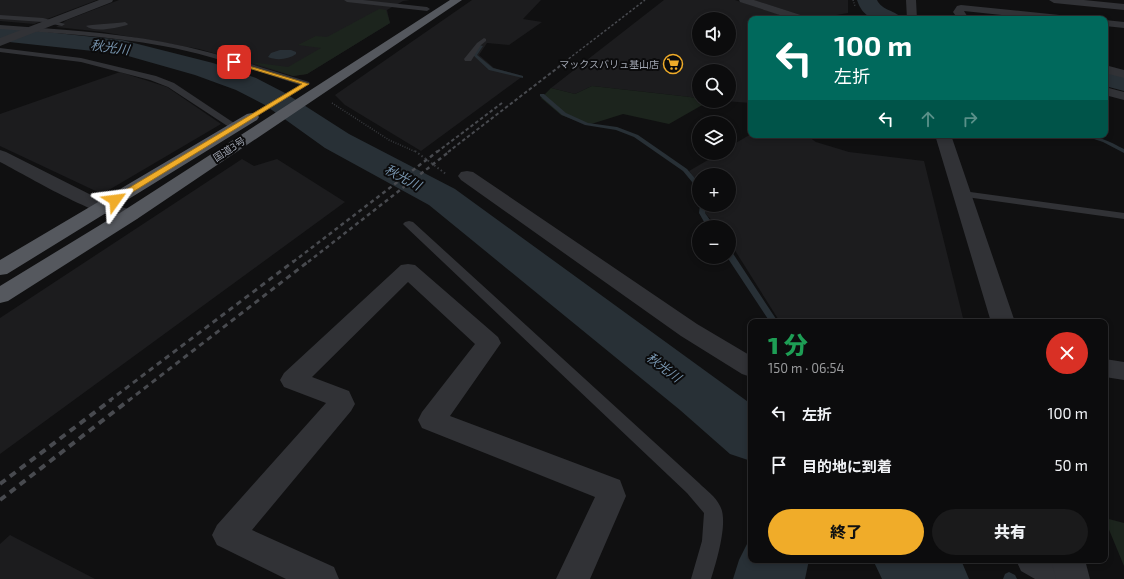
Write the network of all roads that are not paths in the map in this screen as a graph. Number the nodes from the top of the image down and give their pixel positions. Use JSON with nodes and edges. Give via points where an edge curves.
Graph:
{"nodes":[{"id":1,"x":108,"y":0,"type":"edge"},
{"id":2,"x":347,"y":0,"type":"edge"},
{"id":3,"x":441,"y":0,"type":"edge"},
{"id":4,"x":457,"y":0,"type":"edge"},
{"id":5,"x":744,"y":0,"type":"edge"},
{"id":6,"x":911,"y":0,"type":"edge"},
{"id":7,"x":1054,"y":0,"type":"edge"},
{"id":8,"x":1018,"y":5,"type":"dead end"},
{"id":9,"x":1124,"y":7,"type":"edge"},
{"id":10,"x":427,"y":9,"type":"junction"},
{"id":11,"x":794,"y":16,"type":"edge"},
{"id":12,"x":912,"y":16,"type":"edge"},
{"id":13,"x":961,"y":16,"type":"edge"},
{"id":14,"x":1024,"y":16,"type":"edge"},
{"id":15,"x":1031,"y":16,"type":"edge"},
{"id":16,"x":0,"y":17,"type":"edge"},
{"id":17,"x":51,"y":22,"type":"junction"},
{"id":18,"x":125,"y":24,"type":"dead end"},
{"id":19,"x":0,"y":27,"type":"edge"},
{"id":20,"x":31,"y":30,"type":"junction"},
{"id":21,"x":484,"y":40,"type":"dead end"},
{"id":22,"x":0,"y":42,"type":"edge"},
{"id":23,"x":0,"y":50,"type":"edge"},
{"id":24,"x":346,"y":59,"type":"dead end"},
{"id":25,"x":468,"y":59,"type":"dead end"},
{"id":26,"x":1108,"y":70,"type":"edge"},
{"id":27,"x":1124,"y":74,"type":"edge"},
{"id":28,"x":310,"y":88,"type":"junction"},
{"id":29,"x":1108,"y":91,"type":"edge"},
{"id":30,"x":1124,"y":96,"type":"edge"},
{"id":31,"x":281,"y":99,"type":"dead end"},
{"id":32,"x":261,"y":112,"type":"dead end"},
{"id":33,"x":243,"y":128,"type":"junction"},
{"id":34,"x":944,"y":138,"type":"edge"},
{"id":35,"x":0,"y":155,"type":"edge"},
{"id":36,"x":467,"y":176,"type":"road end"},
{"id":37,"x":963,"y":194,"type":"junction"},
{"id":38,"x":102,"y":208,"type":"junction"},
{"id":39,"x":130,"y":215,"type":"junction"},
{"id":40,"x":1124,"y":216,"type":"edge"},
{"id":41,"x":409,"y":224,"type":"dead end"},
{"id":42,"x":0,"y":269,"type":"edge"},
{"id":43,"x":0,"y":296,"type":"edge"},
{"id":44,"x":1002,"y":319,"type":"edge"},
{"id":45,"x":748,"y":366,"type":"edge"},
{"id":46,"x":1108,"y":368,"type":"edge"},
{"id":47,"x":1124,"y":371,"type":"edge"},
{"id":48,"x":1038,"y":563,"type":"edge"},
{"id":49,"x":1069,"y":563,"type":"edge"},
{"id":50,"x":579,"y":577,"type":"edge"},
{"id":51,"x":322,"y":579,"type":"edge"},
{"id":52,"x":701,"y":579,"type":"edge"},
{"id":53,"x":1067,"y":579,"type":"edge"},
{"id":54,"x":1073,"y":579,"type":"edge"}],
"edges":[{"from":1,"to":17,"type":"street"},
{"from":2,"to":10,"type":"lane"},
{"from":3,"to":10,"type":"highway"},
{"from":4,"to":28,"type":"highway","name":"国道3号"},
{"from":5,"to":11,"type":"street"},
{"from":6,"to":12,"type":"street"},
{"from":7,"to":9,"type":"street"},
{"from":8,"to":15,"type":"street"},
{"from":10,"to":24,"type":"highway"},
{"from":13,"to":14,"type":"street","via":[[958,12],[961,8]]},
{"from":16,"to":17,"type":"lane"},
{"from":17,"to":18,"type":"lane","via":[[101,27]]},
{"from":17,"to":20,"type":"street"},
{"from":19,"to":20,"type":"lane"},
{"from":20,"to":22,"type":"street"},
{"from":20,"to":28,"type":"lane","via":[[100,35],[162,44],[205,54]]},
{"from":21,"to":25,"type":"lane"},
{"from":23,"to":33,"type":"lane","via":[[81,60],[153,78],[171,85]]},
{"from":26,"to":27,"type":"street"},
{"from":28,"to":31,"type":"highway","name":"国道3号"},
{"from":28,"to":33,"type":"highway","name":"国道3号"},
{"from":29,"to":30,"type":"street"},
{"from":32,"to":33,"type":"highway","name":"国道3号"},
{"from":33,"to":38,"type":"highway","name":"国道3号"},
{"from":33,"to":39,"type":"highway","name":"国道3号"},
{"from":34,"to":37,"type":"street"},
{"from":35,"to":38,"type":"street"},
{"from":36,"to":45,"type":"street","via":[[688,330]]},
{"from":37,"to":40,"type":"lane"},
{"from":37,"to":44,"type":"street"},
{"from":38,"to":39,"type":"street"},
{"from":38,"to":42,"type":"highway","name":"国道3号"},
{"from":39,"to":43,"type":"highway","name":"国道3号"},
{"from":41,"to":52,"type":"lane","via":[[693,488],[713,510],[712,542]]},
{"from":46,"to":47,"type":"street"},
{"from":48,"to":53,"type":"street"},
{"from":49,"to":54,"type":"street"},
{"from":50,"to":51,"type":"street","via":[[611,496],[609,489],[432,420],[489,343],[408,270],[293,380],[340,398],[342,404],[228,535]]}]}
